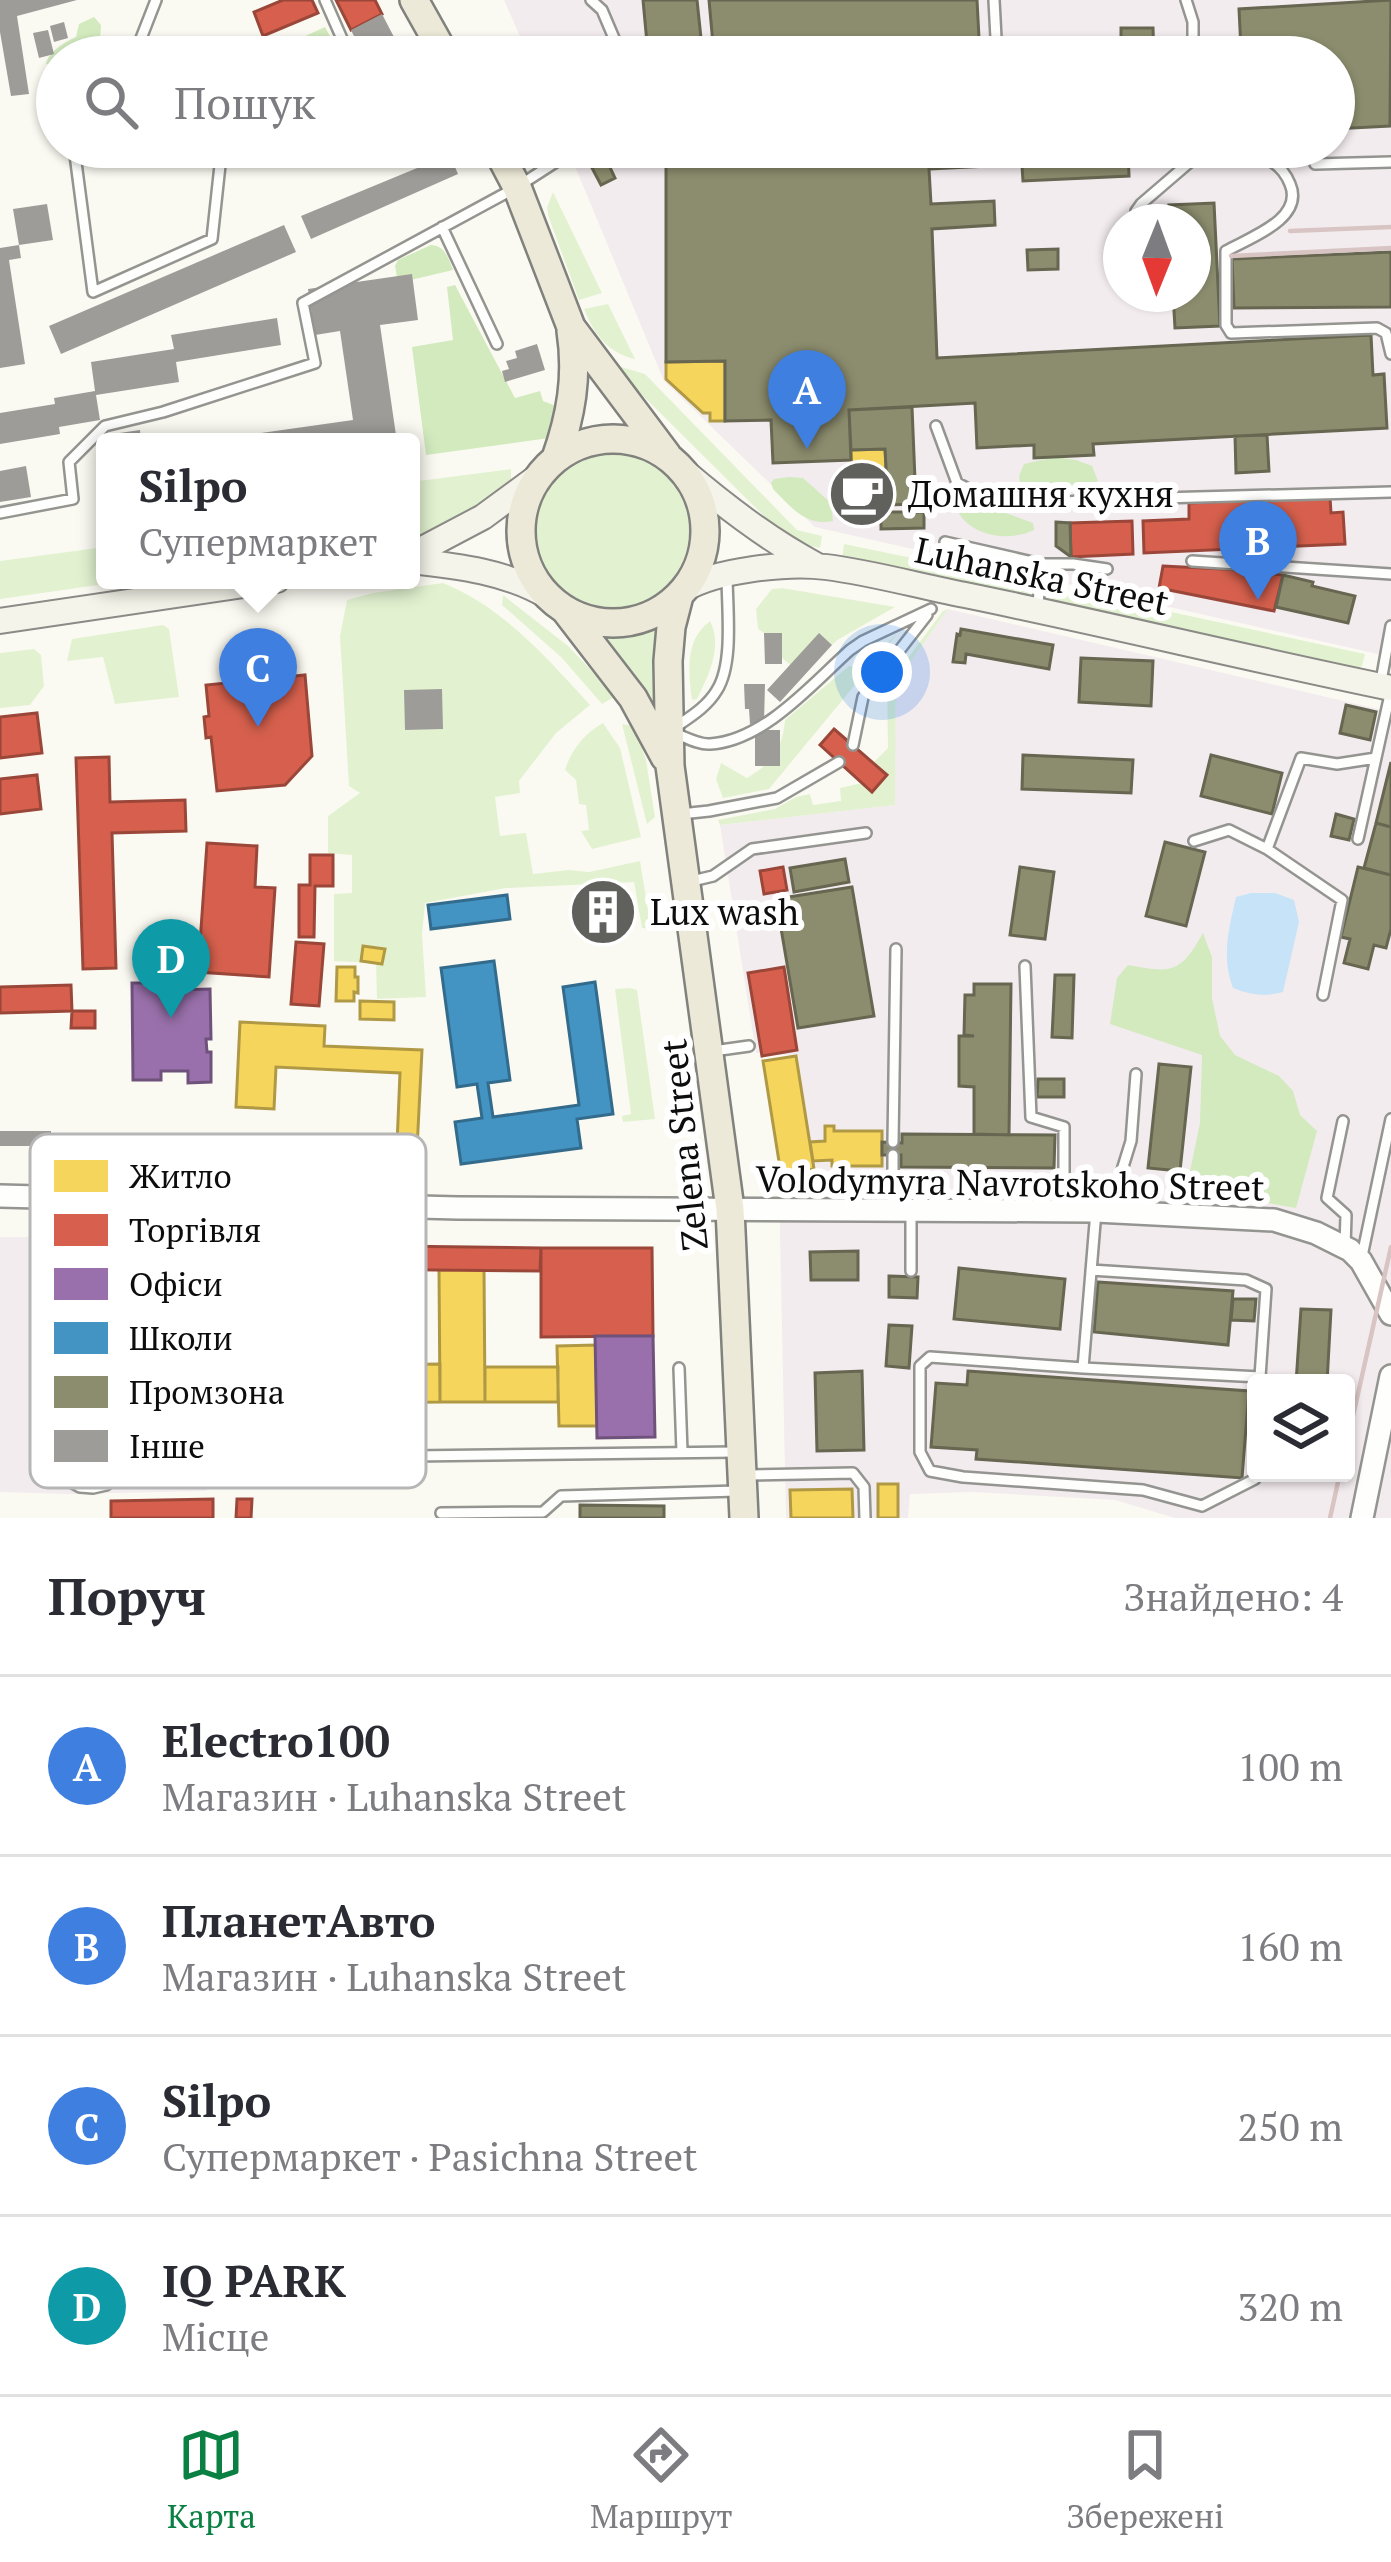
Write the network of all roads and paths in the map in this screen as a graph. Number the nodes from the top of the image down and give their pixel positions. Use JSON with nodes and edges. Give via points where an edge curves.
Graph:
{"nodes":[{"id":1,"x":156,"y":0,"type":"edge"},
{"id":2,"x":325,"y":0,"type":"edge"},
{"id":3,"x":414,"y":0,"type":"edge"},
{"id":4,"x":591,"y":0,"type":"edge"},
{"id":5,"x":612,"y":0,"type":"edge"},
{"id":6,"x":994,"y":0,"type":"edge"},
{"id":7,"x":1186,"y":0,"type":"edge"},
{"id":8,"x":602,"y":10,"type":"junction"},
{"id":9,"x":142,"y":36,"type":"edge"},
{"id":10,"x":341,"y":36,"type":"edge"},
{"id":11,"x":434,"y":36,"type":"edge"},
{"id":12,"x":613,"y":36,"type":"edge"},
{"id":13,"x":996,"y":36,"type":"edge"},
{"id":14,"x":1193,"y":36,"type":"edge"},
{"id":15,"x":1391,"y":162,"type":"edge"},
{"id":16,"x":1355,"y":163,"type":"edge"},
{"id":17,"x":77,"y":168,"type":"edge"},
{"id":18,"x":220,"y":168,"type":"edge"},
{"id":19,"x":507,"y":168,"type":"edge"},
{"id":20,"x":546,"y":168,"type":"edge"},
{"id":21,"x":1178,"y":168,"type":"edge"},
{"id":22,"x":1279,"y":168,"type":"edge"},
{"id":23,"x":517,"y":187,"type":"junction"},
{"id":24,"x":1141,"y":204,"type":"edge"},
{"id":25,"x":442,"y":226,"type":"junction"},
{"id":26,"x":571,"y":327,"type":"junction"},
{"id":27,"x":496,"y":344,"type":"dead end"},
{"id":28,"x":1391,"y":354,"type":"edge"},
{"id":29,"x":936,"y":426,"type":"dead end"},
{"id":30,"x":98,"y":433,"type":"edge"},
{"id":31,"x":96,"y":435,"type":"edge"},
{"id":32,"x":677,"y":465,"type":"junction"},
{"id":33,"x":546,"y":468,"type":"junction"},
{"id":34,"x":1391,"y":491,"type":"edge"},
{"id":35,"x":0,"y":513,"type":"edge"},
{"id":36,"x":946,"y":542,"type":"dead end"},
{"id":37,"x":420,"y":552,"type":"edge"},
{"id":38,"x":420,"y":559,"type":"edge"},
{"id":39,"x":1192,"y":560,"type":"dead end"},
{"id":40,"x":1041,"y":564,"type":"junction"},
{"id":41,"x":819,"y":566,"type":"junction"},
{"id":42,"x":1107,"y":569,"type":"dead end"},
{"id":43,"x":727,"y":573,"type":"junction"},
{"id":44,"x":1391,"y":574,"type":"edge"},
{"id":45,"x":216,"y":589,"type":"edge"},
{"id":46,"x":681,"y":593,"type":"junction"},
{"id":47,"x":938,"y":600,"type":"junction"},
{"id":48,"x":557,"y":603,"type":"junction"},
{"id":49,"x":1038,"y":610,"type":"junction"},
{"id":50,"x":0,"y":621,"type":"edge"},
{"id":51,"x":1391,"y":626,"type":"edge"},
{"id":52,"x":1387,"y":688,"type":"edge"},
{"id":53,"x":669,"y":731,"type":"junction"},
{"id":54,"x":853,"y":745,"type":"dead end"},
{"id":55,"x":1376,"y":758,"type":"junction"},
{"id":56,"x":839,"y":762,"type":"dead end"},
{"id":57,"x":670,"y":766,"type":"junction"},
{"id":58,"x":677,"y":814,"type":"junction"},
{"id":59,"x":866,"y":833,"type":"dead end"},
{"id":60,"x":1358,"y":839,"type":"dead end"},
{"id":61,"x":1194,"y":841,"type":"dead end"},
{"id":62,"x":1267,"y":849,"type":"junction"},
{"id":63,"x":688,"y":882,"type":"junction"},
{"id":64,"x":896,"y":950,"type":"dead end"},
{"id":65,"x":1024,"y":966,"type":"dead end"},
{"id":66,"x":1323,"y":994,"type":"dead end"},
{"id":67,"x":749,"y":1046,"type":"dead end"},
{"id":68,"x":710,"y":1052,"type":"junction"},
{"id":69,"x":1136,"y":1074,"type":"dead end"},
{"id":70,"x":1391,"y":1119,"type":"edge"},
{"id":71,"x":1343,"y":1121,"type":"dead end"},
{"id":72,"x":893,"y":1142,"type":"dead end"},
{"id":73,"x":893,"y":1155,"type":"dead end"},
{"id":74,"x":0,"y":1196,"type":"edge"},
{"id":75,"x":30,"y":1196,"type":"edge"},
{"id":76,"x":426,"y":1207,"type":"edge"},
{"id":77,"x":730,"y":1209,"type":"junction"},
{"id":78,"x":902,"y":1209,"type":"junction"},
{"id":79,"x":1064,"y":1211,"type":"junction"},
{"id":80,"x":1096,"y":1211,"type":"junction"},
{"id":81,"x":1122,"y":1213,"type":"junction"},
{"id":82,"x":1353,"y":1254,"type":"junction"},
{"id":83,"x":1091,"y":1270,"type":"junction"},
{"id":84,"x":911,"y":1271,"type":"dead end"},
{"id":85,"x":1391,"y":1314,"type":"edge"},
{"id":86,"x":679,"y":1368,"type":"dead end"},
{"id":87,"x":1083,"y":1368,"type":"junction"},
{"id":88,"x":1260,"y":1374,"type":"edge"},
{"id":89,"x":1391,"y":1376,"type":"edge"},
{"id":90,"x":1247,"y":1379,"type":"edge"},
{"id":91,"x":682,"y":1452,"type":"junction"},
{"id":92,"x":426,"y":1456,"type":"edge"},
{"id":93,"x":1251,"y":1482,"type":"edge"},
{"id":94,"x":742,"y":1484,"type":"edge"},
{"id":95,"x":1202,"y":1512,"type":"edge"},
{"id":96,"x":441,"y":1513,"type":"dead end"},
{"id":97,"x":865,"y":1518,"type":"edge"},
{"id":98,"x":1362,"y":1518,"type":"edge"}],
"edges":[{"from":1,"to":9,"type":"lane"},
{"from":2,"to":10,"type":"lane"},
{"from":3,"to":11,"type":"main road"},
{"from":4,"to":8,"type":"lane"},
{"from":5,"to":8,"type":"lane"},
{"from":6,"to":13,"type":"lane"},
{"from":7,"to":14,"type":"lane"},
{"from":8,"to":12,"type":"lane"},
{"from":15,"to":16,"type":"lane"},
{"from":17,"to":18,"type":"lane","via":[[93,292],[212,239]]},
{"from":19,"to":23,"type":"main road"},
{"from":20,"to":23,"type":"lane"},
{"from":21,"to":24,"type":"lane"},
{"from":22,"to":28,"type":"lane","via":[[1294,190],[1289,208],[1226,251],[1226,326],[1231,333],[1377,328]]},
{"from":23,"to":25,"type":"lane"},
{"from":23,"to":26,"type":"main road"},
{"from":25,"to":27,"type":"lane"},
{"from":25,"to":30,"type":"lane","via":[[303,303],[315,363]]},
{"from":26,"to":32,"type":"main road"},
{"from":26,"to":33,"type":"main road","via":[[574,385]]},
{"from":29,"to":34,"type":"lane","via":[[957,483],[998,504]]},
{"from":31,"to":35,"type":"lane","via":[[69,462],[73,500]]},
{"from":32,"to":33,"type":"main road","via":[[614,440],[586,443]]},
{"from":32,"to":41,"type":"main road","name":"Luhanska Street"},
{"from":32,"to":46,"type":"main road","via":[[697,494],[705,529],[701,559]]},
{"from":33,"to":37,"type":"main road"},
{"from":33,"to":48,"type":"main road","via":[[523,507],[521,538],[529,567]]},
{"from":36,"to":40,"type":"lane"},
{"from":38,"to":48,"type":"main road","via":[[534,587]]},
{"from":39,"to":44,"type":"lane"},
{"from":40,"to":42,"type":"lane"},
{"from":40,"to":49,"type":"lane"},
{"from":41,"to":43,"type":"main road","name":"Luhanska Street"},
{"from":41,"to":47,"type":"main road","name":"Luhanska Street"},
{"from":43,"to":46,"type":"main road","name":"Luhanska Street"},
{"from":43,"to":53,"type":"lane","via":[[723,679]]},
{"from":45,"to":50,"type":"main road"},
{"from":46,"to":48,"type":"main road","via":[[628,621],[592,620]]},
{"from":46,"to":53,"type":"main road","name":"Zelena Street","via":[[671,627]]},
{"from":47,"to":49,"type":"main road","name":"Luhanska Street"},
{"from":47,"to":53,"type":"lane","via":[[863,640],[770,722],[707,745]]},
{"from":47,"to":54,"type":"lane","via":[[863,697]]},
{"from":48,"to":57,"type":"main road","name":"Zelena Street","via":[[633,698]]},
{"from":49,"to":52,"type":"main road","name":"Luhanska Street"},
{"from":51,"to":52,"type":"lane"},
{"from":52,"to":55,"type":"lane"},
{"from":53,"to":57,"type":"main road","name":"Zelena Street"},
{"from":55,"to":60,"type":"lane"},
{"from":55,"to":62,"type":"lane","via":[[1300,758]]},
{"from":56,"to":58,"type":"lane","via":[[777,798]]},
{"from":57,"to":58,"type":"main road","name":"Zelena Street"},
{"from":58,"to":63,"type":"main road","name":"Zelena Street"},
{"from":59,"to":63,"type":"lane","via":[[752,849]]},
{"from":61,"to":62,"type":"lane","via":[[1229,830]]},
{"from":62,"to":66,"type":"lane","via":[[1342,900]]},
{"from":63,"to":68,"type":"main road","name":"Zelena Street"},
{"from":64,"to":72,"type":"lane"},
{"from":65,"to":79,"type":"lane","via":[[1031,1117],[1064,1127]]},
{"from":67,"to":68,"type":"lane"},
{"from":68,"to":77,"type":"main road","name":"Zelena Street"},
{"from":69,"to":81,"type":"lane"},
{"from":70,"to":82,"type":"lane"},
{"from":71,"to":82,"type":"lane","via":[[1327,1198],[1346,1215]]},
{"from":73,"to":78,"type":"lane"},
{"from":74,"to":75,"type":"street","name":"Volodymyra Navrotskoho Street"},
{"from":76,"to":77,"type":"street","name":"Volodymyra Navrotskoho Street"},
{"from":77,"to":78,"type":"street","name":"Volodymyra Navrotskoho Street"},
{"from":77,"to":94,"type":"main road","name":"Zelena Street"},
{"from":78,"to":79,"type":"street","name":"Volodymyra Navrotskoho Street"},
{"from":78,"to":84,"type":"lane"},
{"from":79,"to":80,"type":"street","name":"Volodymyra Navrotskoho Street"},
{"from":80,"to":81,"type":"street","name":"Volodymyra Navrotskoho Street"},
{"from":80,"to":83,"type":"lane"},
{"from":81,"to":82,"type":"street","name":"Volodymyra Navrotskoho Street","via":[[1274,1220]]},
{"from":82,"to":85,"type":"street"},
{"from":83,"to":87,"type":"lane"},
{"from":83,"to":88,"type":"lane","via":[[1246,1280],[1266,1289]]},
{"from":86,"to":91,"type":"lane"},
{"from":87,"to":90,"type":"lane"},
{"from":87,"to":95,"type":"lane","via":[[930,1357],[920,1366],[920,1452],[930,1471],[1143,1490]]},
{"from":89,"to":98,"type":"street"},
{"from":91,"to":92,"type":"lane"},
{"from":91,"to":94,"type":"lane"},
{"from":93,"to":95,"type":"lane"},
{"from":94,"to":96,"type":"lane","via":[[561,1496],[543,1511]]},
{"from":94,"to":97,"type":"lane","via":[[853,1473],[864,1487]]}]}
